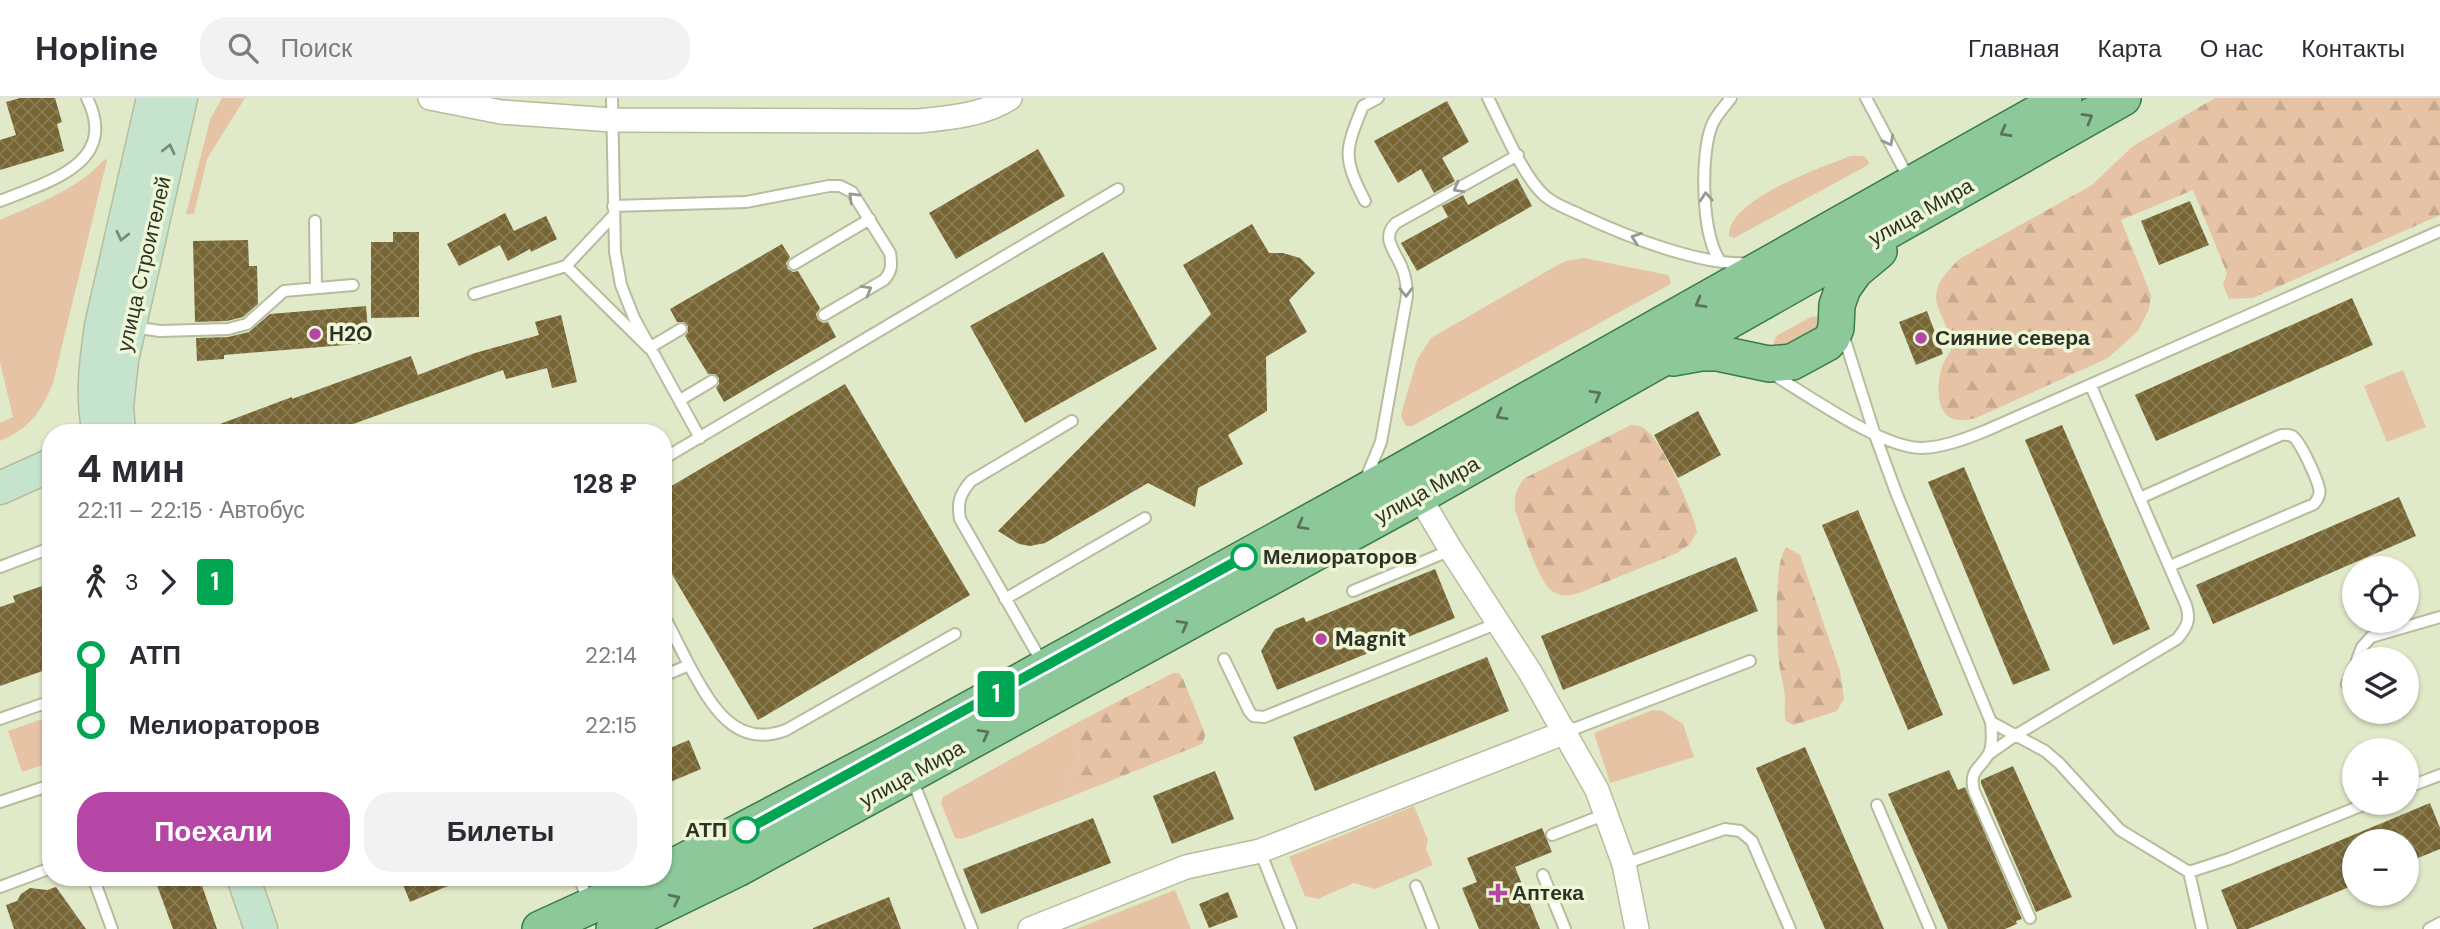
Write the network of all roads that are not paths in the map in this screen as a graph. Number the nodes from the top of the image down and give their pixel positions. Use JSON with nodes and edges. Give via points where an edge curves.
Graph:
{"nodes":[{"id":1,"x":87,"y":98,"type":"edge"},
{"id":2,"x":153,"y":98,"type":"edge"},
{"id":3,"x":181,"y":98,"type":"edge"},
{"id":4,"x":430,"y":98,"type":"edge"},
{"id":5,"x":1010,"y":98,"type":"edge"},
{"id":6,"x":1377,"y":98,"type":"edge"},
{"id":7,"x":1488,"y":98,"type":"edge"},
{"id":8,"x":1731,"y":98,"type":"edge"},
{"id":9,"x":1867,"y":98,"type":"edge"},
{"id":10,"x":2123,"y":98,"type":"edge"},
{"id":11,"x":1364,"y":102,"type":"edge"},
{"id":12,"x":2045,"y":106,"type":"edge"},
{"id":13,"x":612,"y":109,"type":"edge"},
{"id":14,"x":1518,"y":155,"type":"junction"},
{"id":15,"x":1974,"y":183,"type":"junction"},
{"id":16,"x":1912,"y":184,"type":"junction"},
{"id":17,"x":1118,"y":189,"type":"dead end"},
{"id":18,"x":0,"y":201,"type":"edge"},
{"id":19,"x":1365,"y":201,"type":"dead end"},
{"id":20,"x":613,"y":211,"type":"junction"},
{"id":21,"x":870,"y":219,"type":"junction"},
{"id":22,"x":315,"y":221,"type":"dead end"},
{"id":23,"x":2440,"y":231,"type":"edge"},
{"id":24,"x":1774,"y":261,"type":"junction"},
{"id":25,"x":1721,"y":262,"type":"junction"},
{"id":26,"x":793,"y":264,"type":"dead end"},
{"id":27,"x":566,"y":266,"type":"junction"},
{"id":28,"x":1815,"y":272,"type":"junction"},
{"id":29,"x":354,"y":285,"type":"dead end"},
{"id":30,"x":316,"y":288,"type":"junction"},
{"id":31,"x":474,"y":294,"type":"dead end"},
{"id":32,"x":1836,"y":313,"type":"junction"},
{"id":33,"x":824,"y":315,"type":"dead end"},
{"id":34,"x":130,"y":326,"type":"junction"},
{"id":35,"x":681,"y":329,"type":"dead end"},
{"id":36,"x":649,"y":348,"type":"junction"},
{"id":37,"x":1745,"y":358,"type":"junction"},
{"id":38,"x":1652,"y":363,"type":"junction"},
{"id":39,"x":712,"y":381,"type":"dead end"},
{"id":40,"x":2091,"y":386,"type":"junction"},
{"id":41,"x":680,"y":400,"type":"junction"},
{"id":42,"x":1072,"y":421,"type":"dead end"},
{"id":43,"x":98,"y":424,"type":"edge"},
{"id":44,"x":119,"y":424,"type":"edge"},
{"id":45,"x":1875,"y":435,"type":"junction"},
{"id":46,"x":700,"y":438,"type":"junction"},
{"id":47,"x":672,"y":454,"type":"edge"},
{"id":48,"x":42,"y":469,"type":"edge"},
{"id":49,"x":1412,"y":483,"type":"junction"},
{"id":50,"x":0,"y":488,"type":"edge"},
{"id":51,"x":1353,"y":498,"type":"junction"},
{"id":52,"x":2140,"y":498,"type":"junction"},
{"id":53,"x":1145,"y":518,"type":"dead end"},
{"id":54,"x":1451,"y":550,"type":"junction"},
{"id":55,"x":42,"y":551,"type":"edge"},
{"id":56,"x":2170,"y":566,"type":"junction"},
{"id":57,"x":0,"y":567,"type":"edge"},
{"id":58,"x":1353,"y":591,"type":"dead end"},
{"id":59,"x":1005,"y":599,"type":"junction"},
{"id":60,"x":2440,"y":617,"type":"edge"},
{"id":61,"x":1498,"y":623,"type":"junction"},
{"id":62,"x":672,"y":632,"type":"edge"},
{"id":63,"x":956,"y":634,"type":"dead end"},
{"id":64,"x":2362,"y":647,"type":"edge"},
{"id":65,"x":1224,"y":659,"type":"dead end"},
{"id":66,"x":1750,"y":661,"type":"dead end"},
{"id":67,"x":689,"y":665,"type":"junction"},
{"id":68,"x":1044,"y":667,"type":"junction"},
{"id":69,"x":672,"y":672,"type":"edge"},
{"id":70,"x":42,"y":704,"type":"edge"},
{"id":71,"x":0,"y":719,"type":"edge"},
{"id":72,"x":1992,"y":722,"type":"junction"},
{"id":73,"x":1566,"y":732,"type":"junction"},
{"id":74,"x":2016,"y":735,"type":"junction"},
{"id":75,"x":1989,"y":754,"type":"junction"},
{"id":76,"x":910,"y":775,"type":"junction"},
{"id":77,"x":2440,"y":775,"type":"edge"},
{"id":78,"x":2419,"y":783,"type":"edge"},
{"id":79,"x":42,"y":787,"type":"edge"},
{"id":80,"x":0,"y":802,"type":"edge"},
{"id":81,"x":1877,"y":805,"type":"dead end"},
{"id":82,"x":2342,"y":813,"type":"edge"},
{"id":83,"x":1606,"y":814,"type":"junction"},
{"id":84,"x":1552,"y":835,"type":"dead end"},
{"id":85,"x":1260,"y":851,"type":"junction"},
{"id":86,"x":1623,"y":864,"type":"junction"},
{"id":87,"x":672,"y":867,"type":"edge"},
{"id":88,"x":42,"y":871,"type":"edge"},
{"id":89,"x":2189,"y":872,"type":"junction"},
{"id":90,"x":1543,"y":875,"type":"dead end"},
{"id":91,"x":672,"y":885,"type":"edge"},
{"id":92,"x":96,"y":886,"type":"edge"},
{"id":93,"x":246,"y":886,"type":"edge"},
{"id":94,"x":267,"y":886,"type":"edge"},
{"id":95,"x":634,"y":886,"type":"edge"},
{"id":96,"x":668,"y":886,"type":"edge"},
{"id":97,"x":1416,"y":886,"type":"dead end"},
{"id":98,"x":0,"y":887,"type":"edge"},
{"id":99,"x":594,"y":904,"type":"edge"},
{"id":100,"x":2030,"y":918,"type":"dead end"},
{"id":101,"x":2440,"y":923,"type":"edge"},
{"id":102,"x":112,"y":929,"type":"edge"},
{"id":103,"x":261,"y":929,"type":"edge"},
{"id":104,"x":281,"y":929,"type":"edge"},
{"id":105,"x":540,"y":929,"type":"edge"},
{"id":106,"x":972,"y":929,"type":"edge"},
{"id":107,"x":1030,"y":929,"type":"edge"},
{"id":108,"x":1291,"y":929,"type":"edge"},
{"id":109,"x":1433,"y":929,"type":"edge"},
{"id":110,"x":1565,"y":929,"type":"edge"},
{"id":111,"x":1637,"y":929,"type":"edge"},
{"id":112,"x":1790,"y":929,"type":"edge"},
{"id":113,"x":1930,"y":929,"type":"edge"},
{"id":114,"x":2202,"y":929,"type":"edge"},
{"id":115,"x":2429,"y":929,"type":"edge"}],
"edges":[{"from":1,"to":18,"type":"lane","via":[[95,128],[90,152],[83,161],[50,181]]},
{"from":2,"to":43,"type":"main road","name":"улица Строителей","one_way":true,"via":[[101,326],[95,386]]},
{"from":34,"to":3,"type":"main road","name":"улица Строителей","one_way":true},
{"from":4,"to":13,"type":"street","via":[[501,112]]},
{"from":5,"to":13,"type":"street","via":[[977,112],[918,121]]},
{"from":6,"to":11,"type":"lane"},
{"from":7,"to":14,"type":"lane"},
{"from":25,"to":8,"type":"lane","one_way":true,"via":[[1709,234],[1707,143],[1713,124]]},
{"from":9,"to":16,"type":"lane","one_way":true},
{"from":15,"to":10,"type":"main road","name":"улица Мира","one_way":true},
{"from":11,"to":19,"type":"lane","via":[[1347,151],[1352,178]]},
{"from":12,"to":16,"type":"main road","name":"улица Мира","one_way":true},
{"from":13,"to":20,"type":"lane"},
{"from":25,"to":14,"type":"lane","one_way":true,"via":[[1629,236],[1560,205],[1539,190]]},
{"from":14,"to":51,"type":"lane","one_way":true,"via":[[1391,228],[1389,244],[1407,282],[1406,309],[1381,442]]},
{"from":15,"to":28,"type":"main road","name":"улица Мира"},
{"from":15,"to":32,"type":"main road","via":[[1864,263],[1843,288]]},
{"from":16,"to":24,"type":"main road","name":"улица Мира"},
{"from":17,"to":46,"type":"lane"},
{"from":21,"to":20,"type":"lane","one_way":true,"via":[[852,192],[840,186],[746,202]]},
{"from":20,"to":27,"type":"lane"},
{"from":20,"to":36,"type":"lane","via":[[621,285]]},
{"from":21,"to":26,"type":"lane"},
{"from":33,"to":21,"type":"lane","one_way":true,"via":[[884,281],[890,273],[890,253]]},
{"from":22,"to":30,"type":"lane"},
{"from":23,"to":40,"type":"lane"},
{"from":24,"to":25,"type":"lane"},
{"from":24,"to":28,"type":"main road","via":[[1796,259]]},
{"from":24,"to":49,"type":"main road","name":"улица Мира","one_way":true},
{"from":27,"to":31,"type":"lane"},
{"from":27,"to":36,"type":"lane"},
{"from":28,"to":32,"type":"main road"},
{"from":28,"to":38,"type":"main road","name":"улица Мира"},
{"from":29,"to":30,"type":"lane"},
{"from":30,"to":34,"type":"lane","via":[[284,291],[247,324],[228,329],[160,331]]},
{"from":32,"to":37,"type":"main road","via":[[1836,328],[1827,344],[1792,362],[1769,364]]},
{"from":32,"to":45,"type":"lane"},
{"from":34,"to":44,"type":"main road","name":"улица Строителей","via":[[119,384]]},
{"from":35,"to":36,"type":"lane"},
{"from":36,"to":41,"type":"lane"},
{"from":37,"to":38,"type":"main road","via":[[1701,352]]},
{"from":37,"to":45,"type":"lane"},
{"from":49,"to":38,"type":"main road","name":"улица Мира","one_way":true},
{"from":39,"to":41,"type":"lane"},
{"from":40,"to":45,"type":"lane","via":[[1986,431],[1940,445],[1901,446]]},
{"from":40,"to":52,"type":"lane"},
{"from":41,"to":46,"type":"lane"},
{"from":42,"to":59,"type":"lane","via":[[971,481],[960,494],[960,519]]},
{"from":45,"to":72,"type":"lane"},
{"from":46,"to":47,"type":"lane"},
{"from":48,"to":50,"type":"main road"},
{"from":49,"to":51,"type":"main road","name":"улица Мира"},
{"from":49,"to":54,"type":"street"},
{"from":76,"to":49,"type":"main road","name":"улица Мира","one_way":true},
{"from":51,"to":68,"type":"main road","name":"улица Мира","one_way":true},
{"from":52,"to":56,"type":"lane"},
{"from":52,"to":56,"type":"lane","via":[[2281,435],[2292,436],[2300,444],[2319,486],[2314,504]]},
{"from":53,"to":59,"type":"lane"},
{"from":54,"to":58,"type":"lane"},
{"from":54,"to":61,"type":"street"},
{"from":55,"to":57,"type":"lane"},
{"from":56,"to":74,"type":"lane","via":[[2190,617],[2177,639]]},
{"from":59,"to":68,"type":"lane"},
{"from":60,"to":64,"type":"lane","via":[[2371,637]]},
{"from":61,"to":65,"type":"lane","via":[[1264,718],[1253,716]]},
{"from":61,"to":73,"type":"street"},
{"from":62,"to":67,"type":"lane"},
{"from":63,"to":67,"type":"lane","via":[[772,735],[762,736],[720,716]]},
{"from":66,"to":73,"type":"lane"},
{"from":67,"to":69,"type":"lane"},
{"from":68,"to":87,"type":"main road","name":"улица Мира"},
{"from":70,"to":71,"type":"lane"},
{"from":72,"to":74,"type":"lane"},
{"from":72,"to":75,"type":"lane"},
{"from":73,"to":83,"type":"street"},
{"from":73,"to":85,"type":"street"},
{"from":74,"to":75,"type":"lane"},
{"from":74,"to":89,"type":"lane","via":[[2059,763],[2120,830]]},
{"from":75,"to":100,"type":"lane","via":[[1971,781]]},
{"from":91,"to":76,"type":"main road","name":"улица Мира","one_way":true,"via":[[737,869]]},
{"from":76,"to":106,"type":"lane"},
{"from":77,"to":78,"type":"lane"},
{"from":79,"to":80,"type":"lane"},
{"from":81,"to":113,"type":"lane"},
{"from":82,"to":89,"type":"lane"},
{"from":83,"to":84,"type":"lane"},
{"from":83,"to":86,"type":"street"},
{"from":85,"to":107,"type":"street","via":[[1186,867]]},
{"from":85,"to":108,"type":"lane"},
{"from":86,"to":111,"type":"street"},
{"from":86,"to":112,"type":"lane","via":[[1724,829],[1740,831],[1752,841]]},
{"from":88,"to":98,"type":"lane"},
{"from":89,"to":114,"type":"lane"},
{"from":90,"to":110,"type":"lane"},
{"from":92,"to":102,"type":"lane"},
{"from":93,"to":103,"type":"main road"},
{"from":94,"to":104,"type":"main road"},
{"from":95,"to":99,"type":"main road","name":"улица Мира"},
{"from":99,"to":96,"type":"main road","name":"улица Мира","one_way":true},
{"from":97,"to":109,"type":"lane"},
{"from":99,"to":105,"type":"main road","name":"улица Мира"},
{"from":101,"to":115,"type":"lane"}]}
